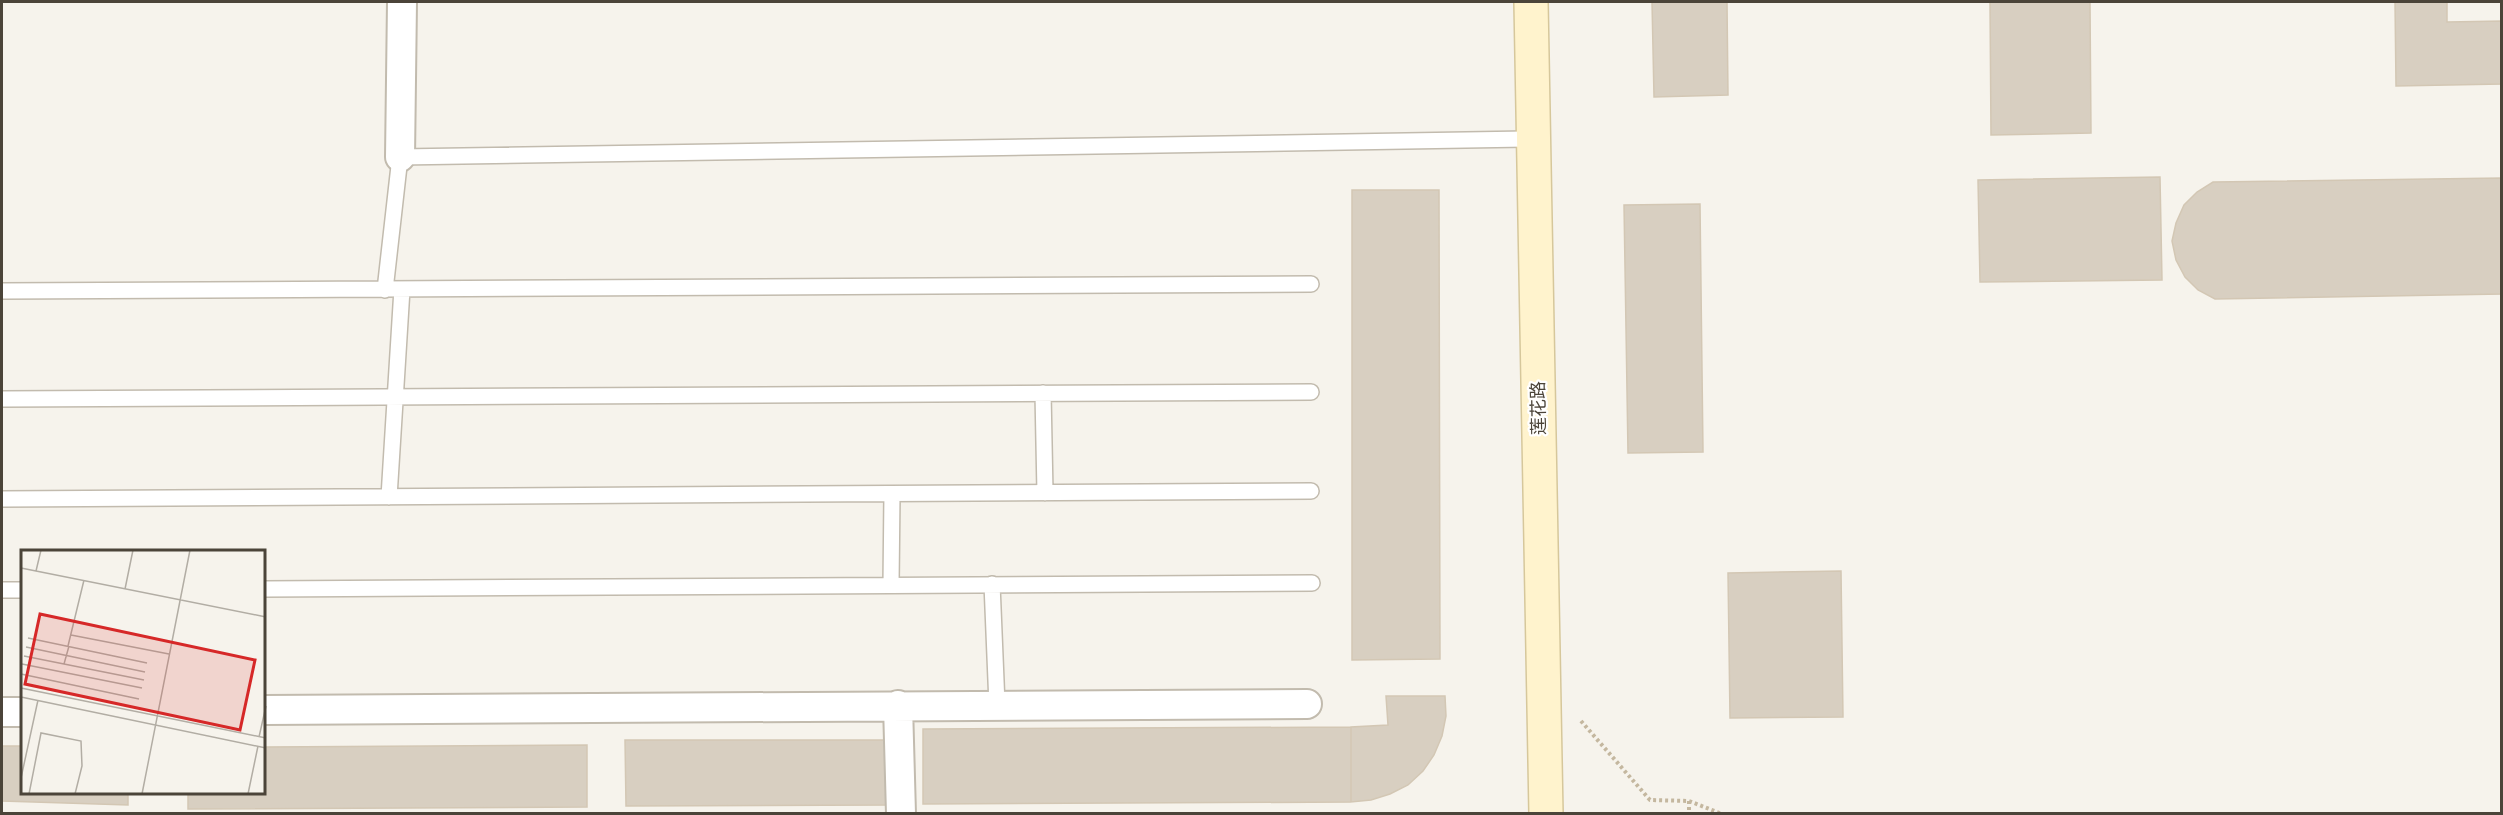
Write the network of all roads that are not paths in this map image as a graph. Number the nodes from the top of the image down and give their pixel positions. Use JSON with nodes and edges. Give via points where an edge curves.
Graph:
{"nodes":[{"id":1,"x":402,"y":2,"type":"edge"},
{"id":2,"x":1531,"y":2,"type":"edge"},
{"id":3,"x":1533,"y":139,"type":"junction"},
{"id":4,"x":400,"y":157,"type":"junction"},
{"id":5,"x":1311,"y":284,"type":"dead end"},
{"id":6,"x":402,"y":289,"type":"junction"},
{"id":7,"x":385,"y":290,"type":"junction"},
{"id":8,"x":2,"y":291,"type":"edge"},
{"id":9,"x":1311,"y":392,"type":"dead end"},
{"id":10,"x":1043,"y":393,"type":"junction"},
{"id":11,"x":394,"y":397,"type":"junction"},
{"id":12,"x":2,"y":399,"type":"edge"},
{"id":13,"x":1311,"y":491,"type":"dead end"},
{"id":14,"x":1045,"y":493,"type":"junction"},
{"id":15,"x":892,"y":494,"type":"junction"},
{"id":16,"x":389,"y":496,"type":"junction"},
{"id":17,"x":2,"y":499,"type":"edge"},
{"id":18,"x":1312,"y":583,"type":"dead end"},
{"id":19,"x":992,"y":584,"type":"junction"},
{"id":20,"x":891,"y":585,"type":"junction"},
{"id":21,"x":266,"y":589,"type":"edge"},
{"id":22,"x":2,"y":590,"type":"edge"},
{"id":23,"x":21,"y":590,"type":"edge"},
{"id":24,"x":1307,"y":704,"type":"dead end"},
{"id":25,"x":898,"y":705,"type":"junction"},
{"id":26,"x":997,"y":705,"type":"junction"},
{"id":27,"x":266,"y":710,"type":"edge"},
{"id":28,"x":2,"y":712,"type":"edge"},
{"id":29,"x":21,"y":712,"type":"edge"},
{"id":30,"x":901,"y":813,"type":"edge"},
{"id":31,"x":1546,"y":813,"type":"edge"}],
"edges":[{"from":1,"to":4,"type":"street"},
{"from":2,"to":3,"type":"street","name":"莲花路"},
{"from":3,"to":4,"type":"lane"},
{"from":3,"to":31,"type":"street","name":"莲花路"},
{"from":4,"to":7,"type":"lane"},
{"from":5,"to":6,"type":"lane"},
{"from":6,"to":7,"type":"lane"},
{"from":6,"to":11,"type":"lane"},
{"from":7,"to":8,"type":"lane"},
{"from":9,"to":10,"type":"lane"},
{"from":10,"to":11,"type":"lane"},
{"from":10,"to":14,"type":"lane"},
{"from":11,"to":12,"type":"lane"},
{"from":11,"to":16,"type":"lane"},
{"from":13,"to":14,"type":"lane"},
{"from":14,"to":15,"type":"lane"},
{"from":15,"to":16,"type":"lane"},
{"from":15,"to":20,"type":"lane"},
{"from":16,"to":17,"type":"lane"},
{"from":18,"to":19,"type":"lane"},
{"from":19,"to":20,"type":"lane"},
{"from":19,"to":26,"type":"lane"},
{"from":20,"to":21,"type":"lane"},
{"from":22,"to":23,"type":"lane"},
{"from":24,"to":26,"type":"street"},
{"from":25,"to":26,"type":"street"},
{"from":25,"to":27,"type":"street"},
{"from":25,"to":30,"type":"street"},
{"from":28,"to":29,"type":"street"}]}
